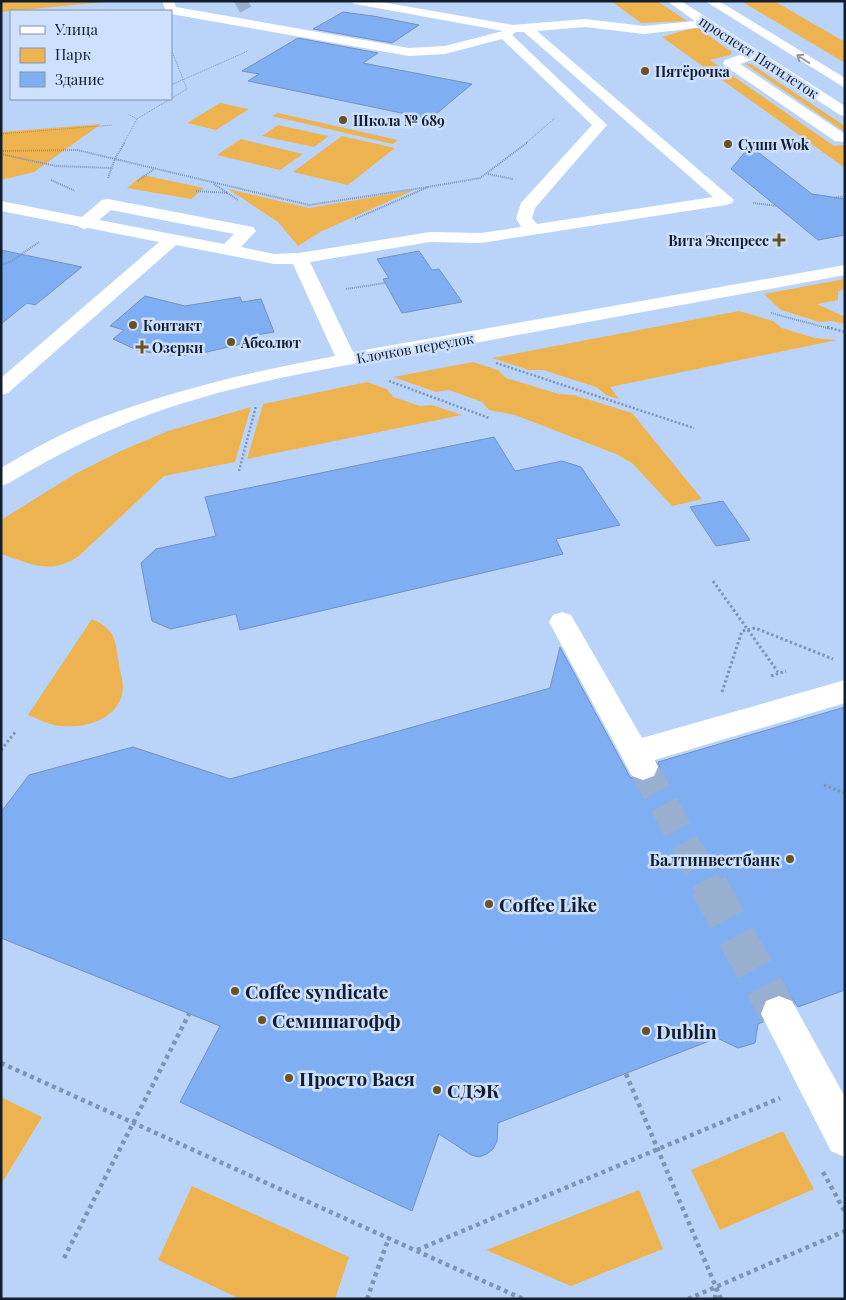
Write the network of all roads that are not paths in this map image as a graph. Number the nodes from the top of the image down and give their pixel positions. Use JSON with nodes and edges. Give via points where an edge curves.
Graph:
{"nodes":[{"id":1,"x":355,"y":1,"type":"edge"},
{"id":2,"x":673,"y":1,"type":"edge"},
{"id":3,"x":711,"y":1,"type":"edge"},
{"id":4,"x":440,"y":4,"type":"dead end"},
{"id":5,"x":172,"y":10,"type":"edge"},
{"id":6,"x":230,"y":11,"type":"tunnel mouth"},
{"id":7,"x":442,"y":16,"type":"junction"},
{"id":8,"x":217,"y":18,"type":"junction"},
{"id":9,"x":706,"y":23,"type":"junction"},
{"id":10,"x":515,"y":31,"type":"junction"},
{"id":11,"x":754,"y":54,"type":"junction"},
{"id":12,"x":845,"y":84,"type":"edge"},
{"id":13,"x":845,"y":112,"type":"edge"},
{"id":14,"x":635,"y":121,"type":"junction"},
{"id":15,"x":600,"y":125,"type":"junction"},
{"id":16,"x":845,"y":138,"type":"edge"},
{"id":17,"x":1,"y":206,"type":"edge"},
{"id":18,"x":76,"y":222,"type":"junction"},
{"id":19,"x":532,"y":230,"type":"junction"},
{"id":20,"x":170,"y":241,"type":"junction"},
{"id":21,"x":227,"y":251,"type":"junction"},
{"id":22,"x":299,"y":258,"type":"junction"},
{"id":23,"x":845,"y":270,"type":"edge"},
{"id":24,"x":347,"y":360,"type":"junction"},
{"id":25,"x":1,"y":390,"type":"edge"},
{"id":26,"x":7,"y":466,"type":"edge"},
{"id":27,"x":562,"y":622,"type":"dead end"},
{"id":28,"x":845,"y":691,"type":"edge"},
{"id":29,"x":779,"y":1014,"type":"tunnel mouth"},
{"id":30,"x":845,"y":1137,"type":"edge"}],
"edges":[{"from":1,"to":7,"type":"street"},
{"from":2,"to":9,"type":"street","name":"проспект Пятилеток"},
{"from":12,"to":3,"type":"street","name":"проспект Пятилеток","one_way":true},
{"from":4,"to":7,"type":"street","via":[[446,11]]},
{"from":5,"to":8,"type":"street"},
{"from":6,"to":8,"type":"street"},
{"from":7,"to":10,"type":"street"},
{"from":8,"to":10,"type":"street","via":[[409,52],[445,50]]},
{"from":9,"to":10,"type":"street","via":[[644,30],[585,23]]},
{"from":9,"to":11,"type":"street","name":"проспект Пятилеток"},
{"from":10,"to":14,"type":"street"},
{"from":10,"to":15,"type":"street"},
{"from":11,"to":13,"type":"street","name":"проспект Пятилеток"},
{"from":11,"to":16,"type":"street","via":[[730,63],[840,138]]},
{"from":14,"to":15,"type":"street"},
{"from":14,"to":19,"type":"street","via":[[726,200]]},
{"from":15,"to":19,"type":"street","via":[[527,207],[524,218]]},
{"from":17,"to":18,"type":"street"},
{"from":18,"to":20,"type":"street"},
{"from":18,"to":21,"type":"street","via":[[108,204],[247,230]]},
{"from":19,"to":22,"type":"street","via":[[481,238],[430,237]]},
{"from":20,"to":21,"type":"street"},
{"from":20,"to":25,"type":"street"},
{"from":21,"to":22,"type":"street","via":[[274,259]]},
{"from":22,"to":24,"type":"street"},
{"from":23,"to":24,"type":"street","name":"Клочков переулок"},
{"from":24,"to":26,"type":"street","name":"Клочков переулок","via":[[200,391],[148,407]]},
{"from":27,"to":28,"type":"street","via":[[639,760],[728,726]]},
{"from":29,"to":30,"type":"street"}]}
